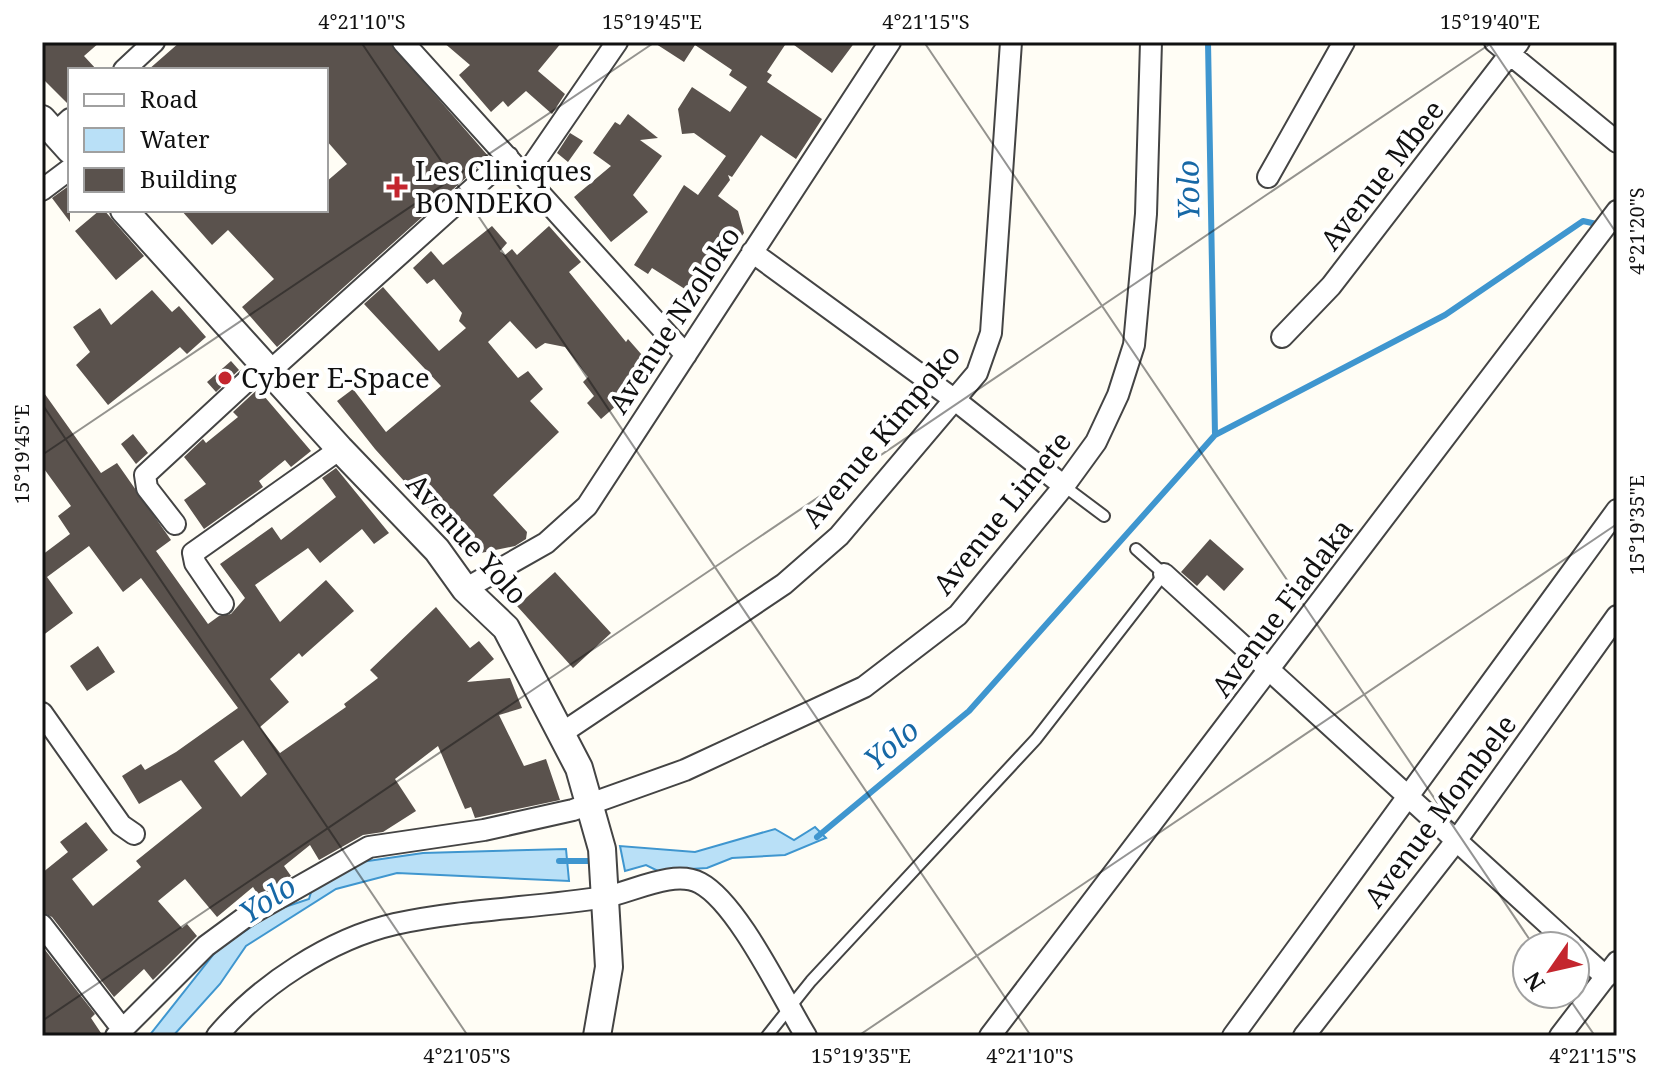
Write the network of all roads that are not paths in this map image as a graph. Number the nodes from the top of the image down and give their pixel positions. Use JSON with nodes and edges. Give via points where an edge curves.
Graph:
{"nodes":[{"id":1,"x":154,"y":42,"type":"edge"},
{"id":2,"x":403,"y":42,"type":"edge"},
{"id":3,"x":617,"y":42,"type":"edge"},
{"id":4,"x":890,"y":42,"type":"edge"},
{"id":5,"x":1011,"y":42,"type":"edge"},
{"id":6,"x":1151,"y":42,"type":"edge"},
{"id":7,"x":1344,"y":42,"type":"edge"},
{"id":8,"x":1508,"y":46,"type":"edge"},
{"id":9,"x":126,"y":68,"type":"edge"},
{"id":10,"x":1617,"y":142,"type":"edge"},
{"id":11,"x":508,"y":157,"type":"junction"},
{"id":12,"x":68,"y":170,"type":"edge"},
{"id":13,"x":525,"y":176,"type":"junction"},
{"id":14,"x":1268,"y":177,"type":"dead end"},
{"id":15,"x":42,"y":190,"type":"edge"},
{"id":16,"x":126,"y":212,"type":"edge"},
{"id":17,"x":1616,"y":213,"type":"edge"},
{"id":18,"x":752,"y":252,"type":"junction"},
{"id":19,"x":1282,"y":337,"type":"dead end"},
{"id":20,"x":686,"y":355,"type":"junction"},
{"id":21,"x":267,"y":368,"type":"junction"},
{"id":22,"x":955,"y":400,"type":"junction"},
{"id":23,"x":340,"y":449,"type":"junction"},
{"id":24,"x":1064,"y":486,"type":"junction"},
{"id":25,"x":1617,"y":510,"type":"edge"},
{"id":26,"x":1104,"y":516,"type":"dead end"},
{"id":27,"x":175,"y":524,"type":"dead end"},
{"id":28,"x":1136,"y":549,"type":"dead end"},
{"id":29,"x":1164,"y":574,"type":"junction"},
{"id":30,"x":465,"y":589,"type":"junction"},
{"id":31,"x":223,"y":604,"type":"dead end"},
{"id":32,"x":1617,"y":616,"type":"edge"},
{"id":33,"x":1269,"y":672,"type":"junction"},
{"id":34,"x":42,"y":713,"type":"edge"},
{"id":35,"x":562,"y":733,"type":"junction"},
{"id":36,"x":1406,"y":797,"type":"junction"},
{"id":37,"x":591,"y":804,"type":"junction"},
{"id":38,"x":134,"y":834,"type":"dead end"},
{"id":39,"x":1456,"y":841,"type":"junction"},
{"id":40,"x":606,"y":887,"type":"junction"},
{"id":41,"x":42,"y":925,"type":"edge"},
{"id":42,"x":1553,"y":930,"type":"edge"},
{"id":43,"x":1591,"y":958,"type":"edge"},
{"id":44,"x":1611,"y":969,"type":"edge"},
{"id":45,"x":789,"y":1009,"type":"junction"},
{"id":46,"x":120,"y":1033,"type":"edge"},
{"id":47,"x":217,"y":1036,"type":"edge"},
{"id":48,"x":597,"y":1036,"type":"edge"},
{"id":49,"x":767,"y":1036,"type":"edge"},
{"id":50,"x":806,"y":1036,"type":"edge"},
{"id":51,"x":990,"y":1036,"type":"edge"},
{"id":52,"x":1233,"y":1036,"type":"edge"},
{"id":53,"x":1304,"y":1036,"type":"edge"},
{"id":54,"x":1560,"y":1036,"type":"edge"}],
"edges":[{"from":1,"to":9,"type":"street"},
{"from":2,"to":11,"type":"street"},
{"from":3,"to":13,"type":"street"},
{"from":4,"to":18,"type":"street","name":"Avenue Nzoloko"},
{"from":5,"to":22,"type":"street","name":"Avenue Kimpoko","via":[[991,333],[977,373]]},
{"from":6,"to":24,"type":"street","name":"Avenue Limete","via":[[1146,214],[1134,345],[1096,442]]},
{"from":7,"to":14,"type":"street"},
{"from":8,"to":10,"type":"street"},
{"from":8,"to":19,"type":"street","name":"Avenue Mbee","via":[[1331,286]]},
{"from":11,"to":13,"type":"street"},
{"from":11,"to":21,"type":"street"},
{"from":12,"to":15,"type":"street"},
{"from":13,"to":20,"type":"street"},
{"from":16,"to":21,"type":"street","name":"Avenue Yolo"},
{"from":17,"to":33,"type":"street","name":"Avenue Fiadaka"},
{"from":18,"to":20,"type":"street","name":"Avenue Nzoloko"},
{"from":18,"to":22,"type":"street"},
{"from":20,"to":30,"type":"street","name":"Avenue Nzoloko","via":[[587,506],[546,543]]},
{"from":21,"to":23,"type":"street","name":"Avenue Yolo"},
{"from":21,"to":27,"type":"street","via":[[145,475],[147,488]]},
{"from":22,"to":24,"type":"street"},
{"from":22,"to":35,"type":"street","name":"Avenue Kimpoko","via":[[839,536],[784,584]]},
{"from":23,"to":30,"type":"street","name":"Avenue Yolo","via":[[437,550]]},
{"from":23,"to":31,"type":"street","via":[[193,553]]},
{"from":24,"to":26,"type":"lane"},
{"from":24,"to":37,"type":"street","name":"Avenue Limete","via":[[958,615],[864,687],[742,745]]},
{"from":25,"to":36,"type":"street"},
{"from":28,"to":29,"type":"lane"},
{"from":29,"to":33,"type":"street"},
{"from":29,"to":45,"type":"lane","via":[[1036,739]]},
{"from":30,"to":35,"type":"street","name":"Avenue Yolo","via":[[506,628]]},
{"from":32,"to":39,"type":"street","name":"Avenue Mombele"},
{"from":33,"to":36,"type":"street"},
{"from":33,"to":51,"type":"street","name":"Avenue Fiadaka"},
{"from":34,"to":38,"type":"street","via":[[121,825]]},
{"from":35,"to":37,"type":"street","name":"Avenue Yolo"},
{"from":36,"to":39,"type":"street"},
{"from":36,"to":52,"type":"street"},
{"from":37,"to":40,"type":"street","name":"Avenue Yolo"},
{"from":37,"to":46,"type":"street","name":"Avenue Limete","via":[[484,830],[369,847],[244,918],[206,946]]},
{"from":39,"to":42,"type":"street"},
{"from":39,"to":53,"type":"street","name":"Avenue Mombele"},
{"from":40,"to":45,"type":"street","via":[[697,881],[734,915]]},
{"from":40,"to":47,"type":"street","via":[[393,925],[350,939],[288,974]]},
{"from":40,"to":48,"type":"street","name":"Avenue Yolo","via":[[609,967]]},
{"from":41,"to":46,"type":"street"},
{"from":43,"to":44,"type":"street"},
{"from":44,"to":54,"type":"street"},
{"from":45,"to":49,"type":"lane"},
{"from":45,"to":50,"type":"street"}]}
